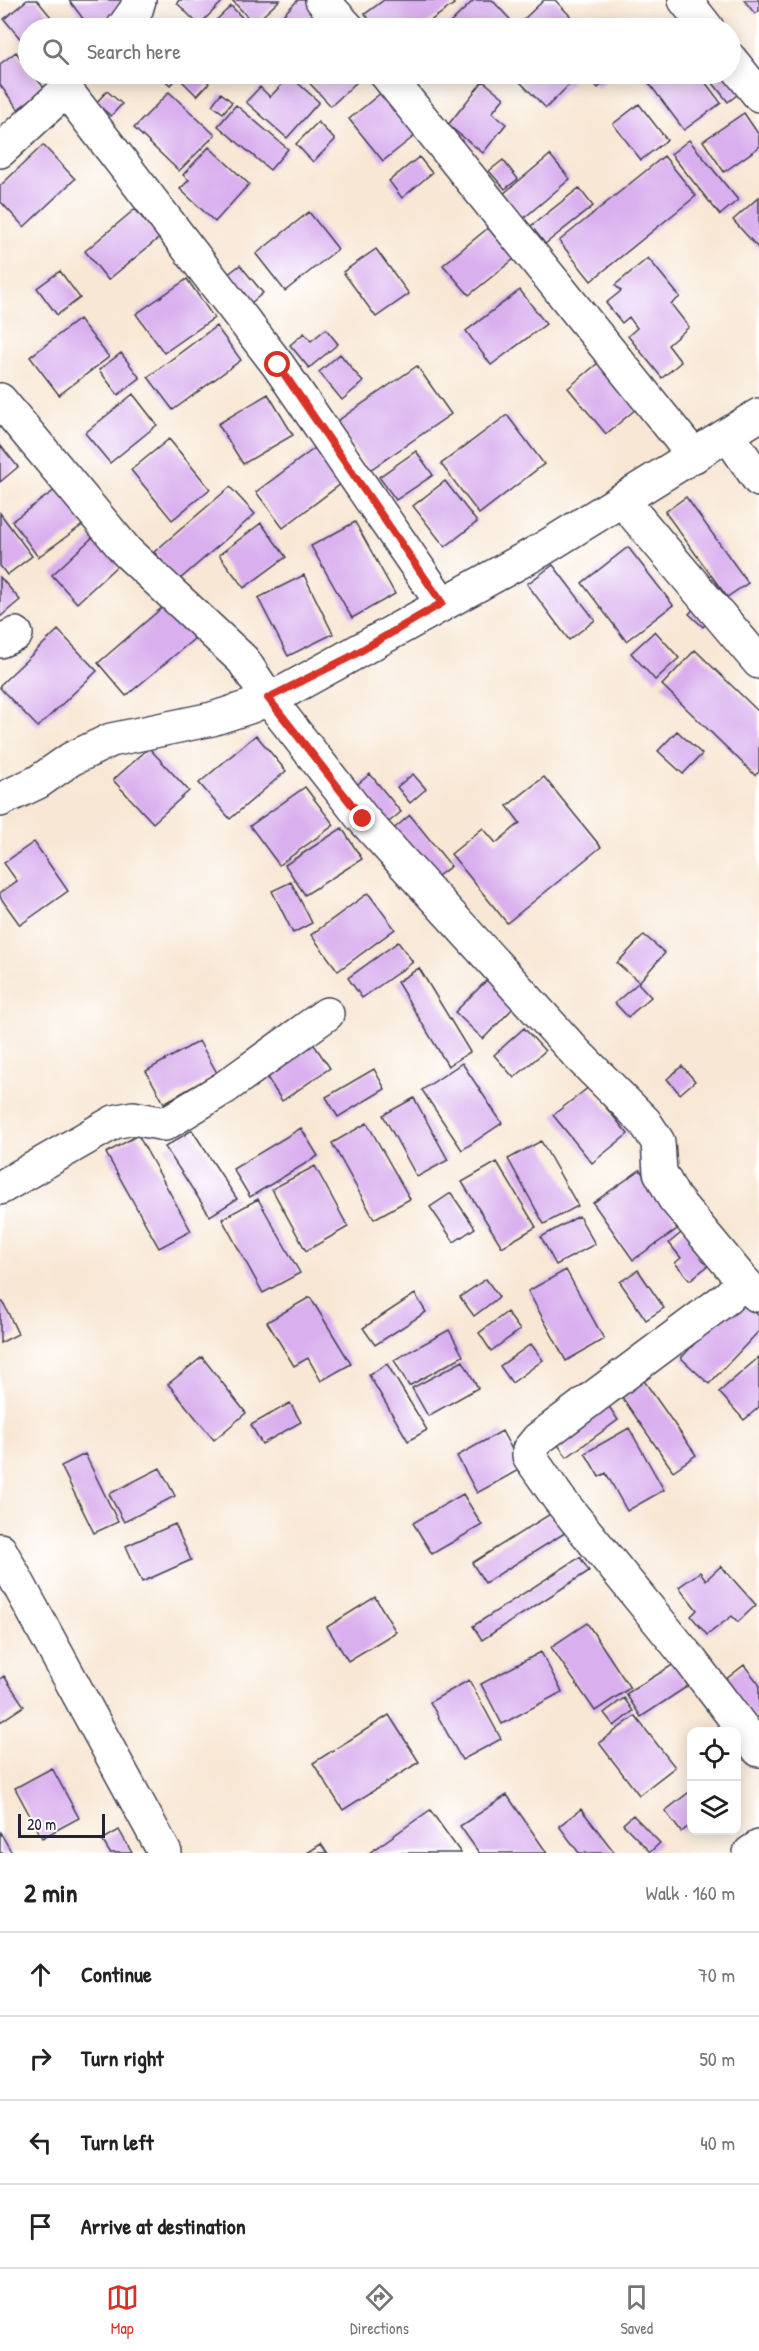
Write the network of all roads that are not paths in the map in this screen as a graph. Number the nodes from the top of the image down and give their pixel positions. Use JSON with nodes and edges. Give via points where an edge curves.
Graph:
{"nodes":[{"id":1,"x":139,"y":0,"type":"edge"},
{"id":2,"x":322,"y":0,"type":"edge"},
{"id":3,"x":685,"y":0,"type":"edge"},
{"id":4,"x":130,"y":18,"type":"edge"},
{"id":5,"x":339,"y":18,"type":"edge"},
{"id":6,"x":699,"y":18,"type":"edge"},
{"id":7,"x":741,"y":72,"type":"edge"},
{"id":8,"x":72,"y":84,"type":"edge"},
{"id":9,"x":75,"y":84,"type":"edge"},
{"id":10,"x":394,"y":84,"type":"edge"},
{"id":11,"x":759,"y":95,"type":"edge"},
{"id":12,"x":0,"y":151,"type":"edge"},
{"id":13,"x":0,"y":400,"type":"edge"},
{"id":14,"x":759,"y":415,"type":"edge"},
{"id":15,"x":728,"y":435,"type":"junction"},
{"id":16,"x":694,"y":456,"type":"junction"},
{"id":17,"x":759,"y":480,"type":"edge"},
{"id":18,"x":622,"y":500,"type":"junction"},
{"id":19,"x":442,"y":603,"type":"junction"},
{"id":20,"x":759,"y":662,"type":"edge"},
{"id":21,"x":268,"y":698,"type":"junction"},
{"id":22,"x":0,"y":798,"type":"edge"},
{"id":23,"x":327,"y":1014,"type":"dead end"},
{"id":24,"x":0,"y":1188,"type":"edge"},
{"id":25,"x":751,"y":1289,"type":"edge"},
{"id":26,"x":0,"y":1550,"type":"edge"},
{"id":27,"x":759,"y":1750,"type":"edge"},
{"id":28,"x":759,"y":1847,"type":"edge"},
{"id":29,"x":165,"y":1853,"type":"edge"},
{"id":30,"x":750,"y":1853,"type":"edge"}],
"edges":[{"from":1,"to":4,"type":"street"},
{"from":2,"to":5,"type":"street"},
{"from":3,"to":6,"type":"street"},
{"from":7,"to":11,"type":"street"},
{"from":8,"to":12,"type":"street"},
{"from":9,"to":19,"type":"street","via":[[278,365]]},
{"from":10,"to":16,"type":"street"},
{"from":13,"to":21,"type":"street","via":[[127,552],[243,660]]},
{"from":14,"to":15,"type":"street"},
{"from":15,"to":16,"type":"street"},
{"from":15,"to":17,"type":"street"},
{"from":16,"to":18,"type":"street"},
{"from":18,"to":19,"type":"street"},
{"from":18,"to":20,"type":"street"},
{"from":19,"to":21,"type":"street","via":[[350,657]]},
{"from":21,"to":22,"type":"street","via":[[212,719],[111,740],[71,759],[38,782]]},
{"from":21,"to":25,"type":"street","via":[[363,819],[577,1054],[645,1122],[658,1142],[660,1172],[674,1198]]},
{"from":23,"to":24,"type":"street","via":[[224,1088],[165,1124],[133,1118],[114,1122]]},
{"from":25,"to":27,"type":"street","via":[[728,1297],[538,1439],[529,1456]]},
{"from":26,"to":29,"type":"street"},
{"from":28,"to":30,"type":"street"}]}
